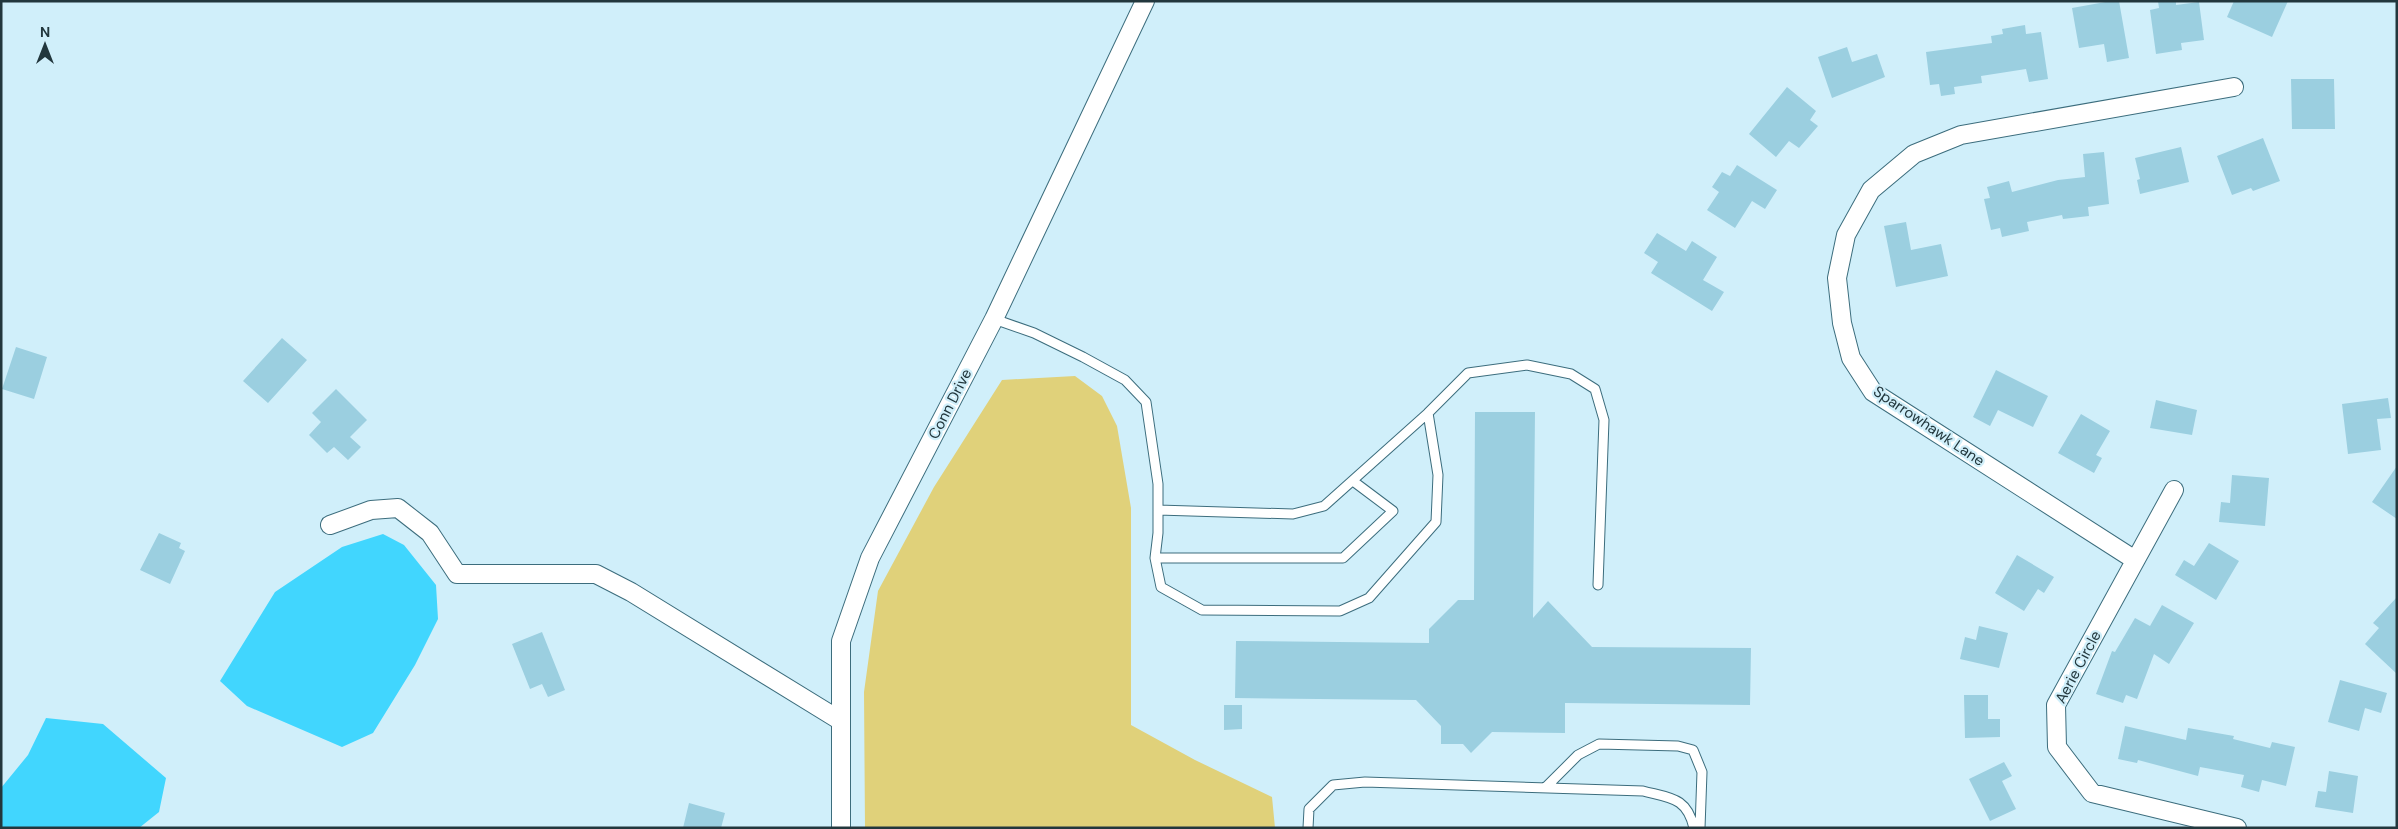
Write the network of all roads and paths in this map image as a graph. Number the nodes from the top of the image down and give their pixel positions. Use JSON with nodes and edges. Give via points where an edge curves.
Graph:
{"nodes":[{"id":1,"x":1145,"y":1,"type":"edge"},
{"id":2,"x":2234,"y":87,"type":"dead end"},
{"id":3,"x":994,"y":319,"type":"junction"},
{"id":4,"x":1428,"y":413,"type":"junction"},
{"id":5,"x":1353,"y":481,"type":"junction"},
{"id":6,"x":2174,"y":490,"type":"dead end"},
{"id":7,"x":1158,"y":510,"type":"junction"},
{"id":8,"x":330,"y":525,"type":"dead end"},
{"id":9,"x":1155,"y":558,"type":"junction"},
{"id":10,"x":2135,"y":560,"type":"junction"},
{"id":11,"x":1598,"y":585,"type":"dead end"},
{"id":12,"x":841,"y":721,"type":"junction"},
{"id":13,"x":1546,"y":788,"type":"junction"},
{"id":14,"x":841,"y":828,"type":"edge"},
{"id":15,"x":1308,"y":828,"type":"edge"},
{"id":16,"x":1694,"y":828,"type":"edge"},
{"id":17,"x":1700,"y":828,"type":"edge"},
{"id":18,"x":2238,"y":828,"type":"edge"}],
"edges":[{"from":1,"to":3,"type":"street","name":"Conn Drive"},
{"from":2,"to":10,"type":"street","name":"Sparrowhawk Lane","via":[[1961,135],[1914,154],[1871,190],[1846,235],[1836,278],[1842,323],[1852,358],[1873,392]]},
{"from":3,"to":7,"type":"lane","via":[[1034,333],[1083,357],[1125,380],[1146,402],[1158,484]]},
{"from":3,"to":12,"type":"street","name":"Conn Drive","via":[[870,558],[841,641]]},
{"from":4,"to":5,"type":"lane"},
{"from":4,"to":9,"type":"lane","via":[[1438,475],[1436,522],[1368,598],[1340,611],[1202,610],[1161,587]]},
{"from":4,"to":11,"type":"lane","via":[[1468,373],[1527,365],[1571,374],[1595,389],[1604,420]]},
{"from":5,"to":7,"type":"lane","via":[[1324,506],[1293,514]]},
{"from":5,"to":9,"type":"lane","via":[[1393,511],[1343,558]]},
{"from":6,"to":10,"type":"street","name":"Aerie Circle"},
{"from":7,"to":9,"type":"lane"},
{"from":8,"to":12,"type":"street","via":[[371,510],[398,508],[430,533],[457,574],[596,574],[631,592]]},
{"from":10,"to":18,"type":"street","name":"Aerie Circle","via":[[2056,706],[2058,747],[2092,793]]},
{"from":12,"to":14,"type":"street","name":"Conn Drive"},
{"from":13,"to":15,"type":"lane","via":[[1365,782],[1334,785],[1309,809]]},
{"from":13,"to":16,"type":"lane","via":[[1643,791],[1671,798],[1685,806]]},
{"from":13,"to":17,"type":"lane","via":[[1578,755],[1599,744],[1678,746],[1693,750],[1702,772]]}]}
